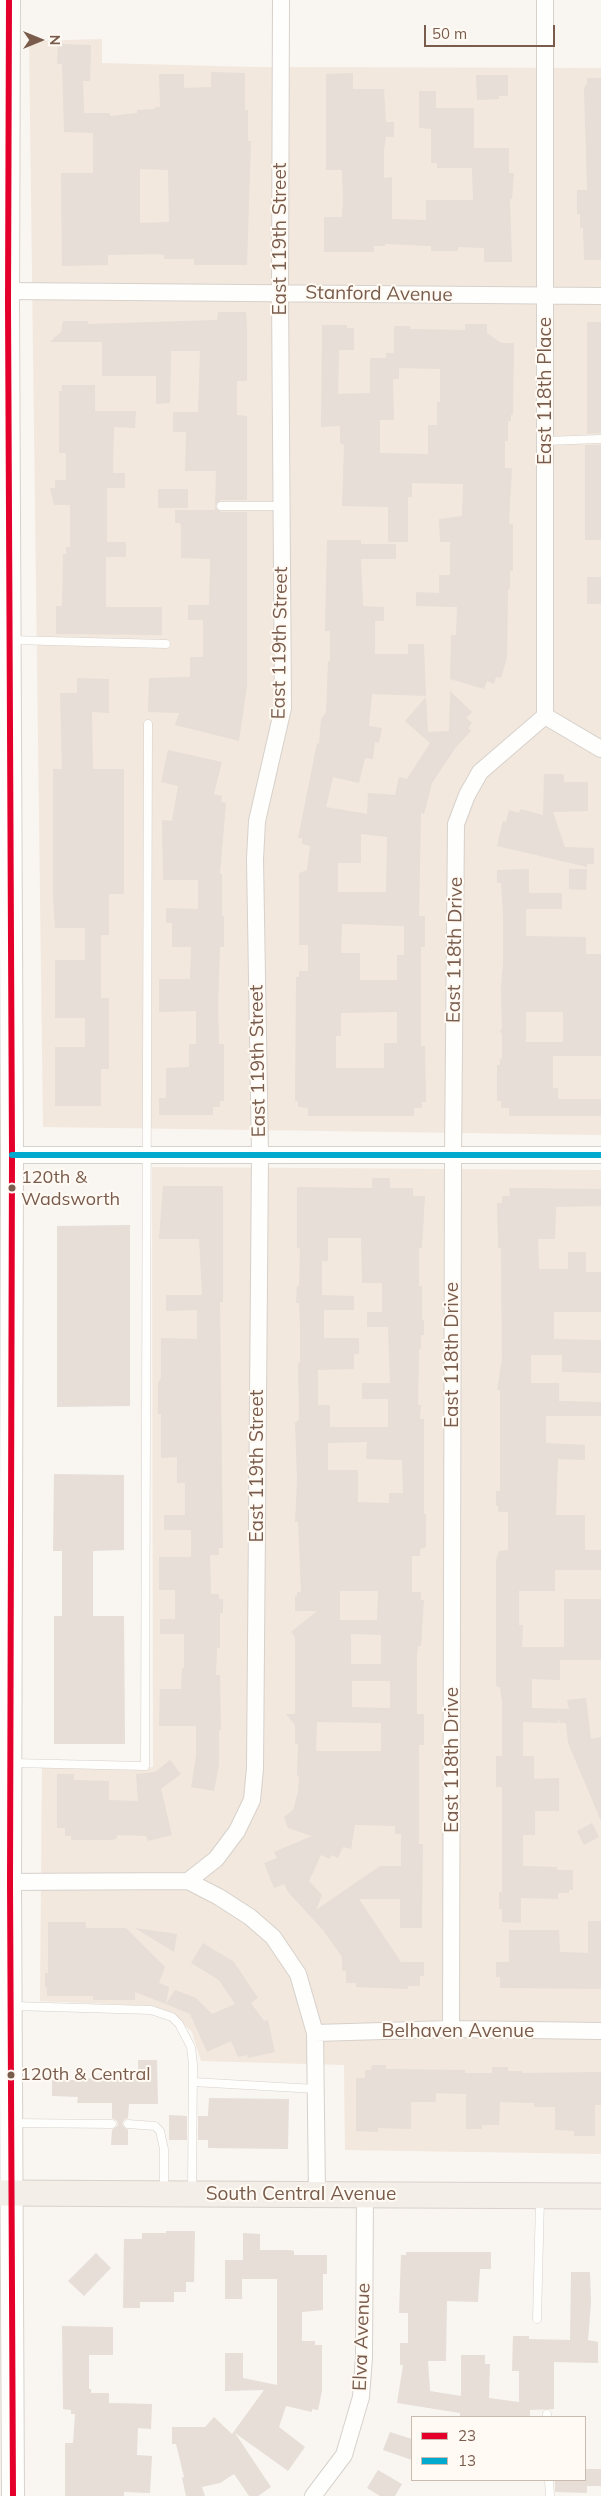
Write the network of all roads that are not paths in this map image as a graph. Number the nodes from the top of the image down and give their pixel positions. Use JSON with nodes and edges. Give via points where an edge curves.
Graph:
{"nodes":[{"id":1,"x":8,"y":0,"type":"edge"},
{"id":2,"x":281,"y":0,"type":"edge"},
{"id":3,"x":545,"y":0,"type":"edge"},
{"id":4,"x":8,"y":291,"type":"junction"},
{"id":5,"x":280,"y":293,"type":"junction"},
{"id":6,"x":601,"y":296,"type":"edge"},
{"id":7,"x":545,"y":297,"type":"junction"},
{"id":8,"x":601,"y":439,"type":"edge"},
{"id":9,"x":545,"y":441,"type":"junction"},
{"id":10,"x":4,"y":482,"type":"edge"},
{"id":11,"x":221,"y":506,"type":"dead end"},
{"id":12,"x":281,"y":506,"type":"junction"},
{"id":13,"x":10,"y":640,"type":"junction"},
{"id":14,"x":166,"y":644,"type":"dead end"},
{"id":15,"x":545,"y":716,"type":"junction"},
{"id":16,"x":148,"y":724,"type":"dead end"},
{"id":17,"x":601,"y":750,"type":"edge"},
{"id":18,"x":12,"y":1155,"type":"junction"},
{"id":19,"x":147,"y":1155,"type":"junction"},
{"id":20,"x":260,"y":1155,"type":"junction"},
{"id":21,"x":453,"y":1155,"type":"junction"},
{"id":22,"x":601,"y":1155,"type":"edge"},
{"id":23,"x":11,"y":1763,"type":"junction"},
{"id":24,"x":188,"y":1881,"type":"junction"},
{"id":25,"x":5,"y":1882,"type":"edge"},
{"id":26,"x":12,"y":2006,"type":"junction"},
{"id":27,"x":451,"y":2029,"type":"junction"},
{"id":28,"x":601,"y":2031,"type":"edge"},
{"id":29,"x":6,"y":2032,"type":"edge"},
{"id":30,"x":315,"y":2033,"type":"junction"},
{"id":31,"x":6,"y":2077,"type":"edge"},
{"id":32,"x":193,"y":2082,"type":"junction"},
{"id":33,"x":316,"y":2089,"type":"junction"},
{"id":34,"x":12,"y":2123,"type":"junction"},
{"id":35,"x":112,"y":2124,"type":"dead end"},
{"id":36,"x":128,"y":2124,"type":"dead end"},
{"id":37,"x":6,"y":2194,"type":"edge"},
{"id":38,"x":164,"y":2194,"type":"junction"},
{"id":39,"x":192,"y":2194,"type":"junction"},
{"id":40,"x":317,"y":2194,"type":"junction"},
{"id":41,"x":366,"y":2195,"type":"junction"},
{"id":42,"x":540,"y":2195,"type":"junction"},
{"id":43,"x":601,"y":2196,"type":"edge"},
{"id":44,"x":537,"y":2319,"type":"dead end"},
{"id":45,"x":549,"y":2481,"type":"edge"},
{"id":46,"x":13,"y":2496,"type":"edge"},
{"id":47,"x":313,"y":2496,"type":"edge"},
{"id":48,"x":550,"y":2496,"type":"edge"}],
"edges":[{"from":1,"to":4,"type":"street"},
{"from":2,"to":5,"type":"street","name":"East 119th Street"},
{"from":3,"to":7,"type":"street","name":"East 118th Place"},
{"from":4,"to":5,"type":"street","name":"Stanford Avenue"},
{"from":4,"to":10,"type":"street"},
{"from":5,"to":7,"type":"street","name":"Stanford Avenue"},
{"from":5,"to":12,"type":"street","name":"East 119th Street"},
{"from":6,"to":7,"type":"street","name":"Stanford Avenue"},
{"from":7,"to":9,"type":"street","name":"East 118th Place"},
{"from":8,"to":9,"type":"lane"},
{"from":9,"to":15,"type":"street","name":"East 118th Place"},
{"from":10,"to":13,"type":"street"},
{"from":11,"to":12,"type":"lane"},
{"from":12,"to":20,"type":"street","name":"East 119th Street","via":[[283,708],[257,821],[255,859]]},
{"from":13,"to":14,"type":"lane"},
{"from":13,"to":18,"type":"street"},
{"from":15,"to":17,"type":"street"},
{"from":15,"to":21,"type":"street","name":"East 118th Drive","via":[[480,772],[456,824]]},
{"from":16,"to":19,"type":"lane"},
{"from":18,"to":19,"type":"street"},
{"from":18,"to":23,"type":"street"},
{"from":19,"to":20,"type":"street"},
{"from":19,"to":23,"type":"lane","via":[[145,1766]]},
{"from":20,"to":21,"type":"street"},
{"from":20,"to":24,"type":"street","name":"East 119th Street","via":[[252,1800],[237,1831],[216,1859]]},
{"from":21,"to":22,"type":"street"},
{"from":21,"to":27,"type":"street","name":"East 118th Drive"},
{"from":23,"to":25,"type":"street"},
{"from":24,"to":25,"type":"street"},
{"from":24,"to":30,"type":"street","via":[[250,1917],[273,1937],[298,1974]]},
{"from":25,"to":26,"type":"street"},
{"from":26,"to":29,"type":"street"},
{"from":26,"to":32,"type":"lane","via":[[151,2010],[164,2014],[180,2024],[186,2034],[192,2055]]},
{"from":27,"to":28,"type":"street","name":"Belhaven Avenue"},
{"from":27,"to":30,"type":"street","name":"Belhaven Avenue"},
{"from":29,"to":31,"type":"street"},
{"from":30,"to":33,"type":"street"},
{"from":31,"to":34,"type":"street"},
{"from":32,"to":33,"type":"lane"},
{"from":32,"to":39,"type":"lane"},
{"from":33,"to":40,"type":"street"},
{"from":34,"to":35,"type":"lane"},
{"from":34,"to":37,"type":"street"},
{"from":36,"to":38,"type":"lane","via":[[155,2126],[160,2131],[164,2149]]},
{"from":37,"to":38,"type":"main road","name":"South Central Avenue"},
{"from":37,"to":46,"type":"street"},
{"from":38,"to":39,"type":"main road","name":"South Central Avenue"},
{"from":39,"to":40,"type":"main road","name":"South Central Avenue"},
{"from":40,"to":41,"type":"main road","name":"South Central Avenue"},
{"from":41,"to":42,"type":"main road","name":"South Central Avenue"},
{"from":41,"to":47,"type":"street","name":"Elva Avenue","via":[[361,2397],[344,2455]]},
{"from":42,"to":43,"type":"main road","name":"South Central Avenue"},
{"from":42,"to":44,"type":"lane"},
{"from":45,"to":48,"type":"lane"}]}
